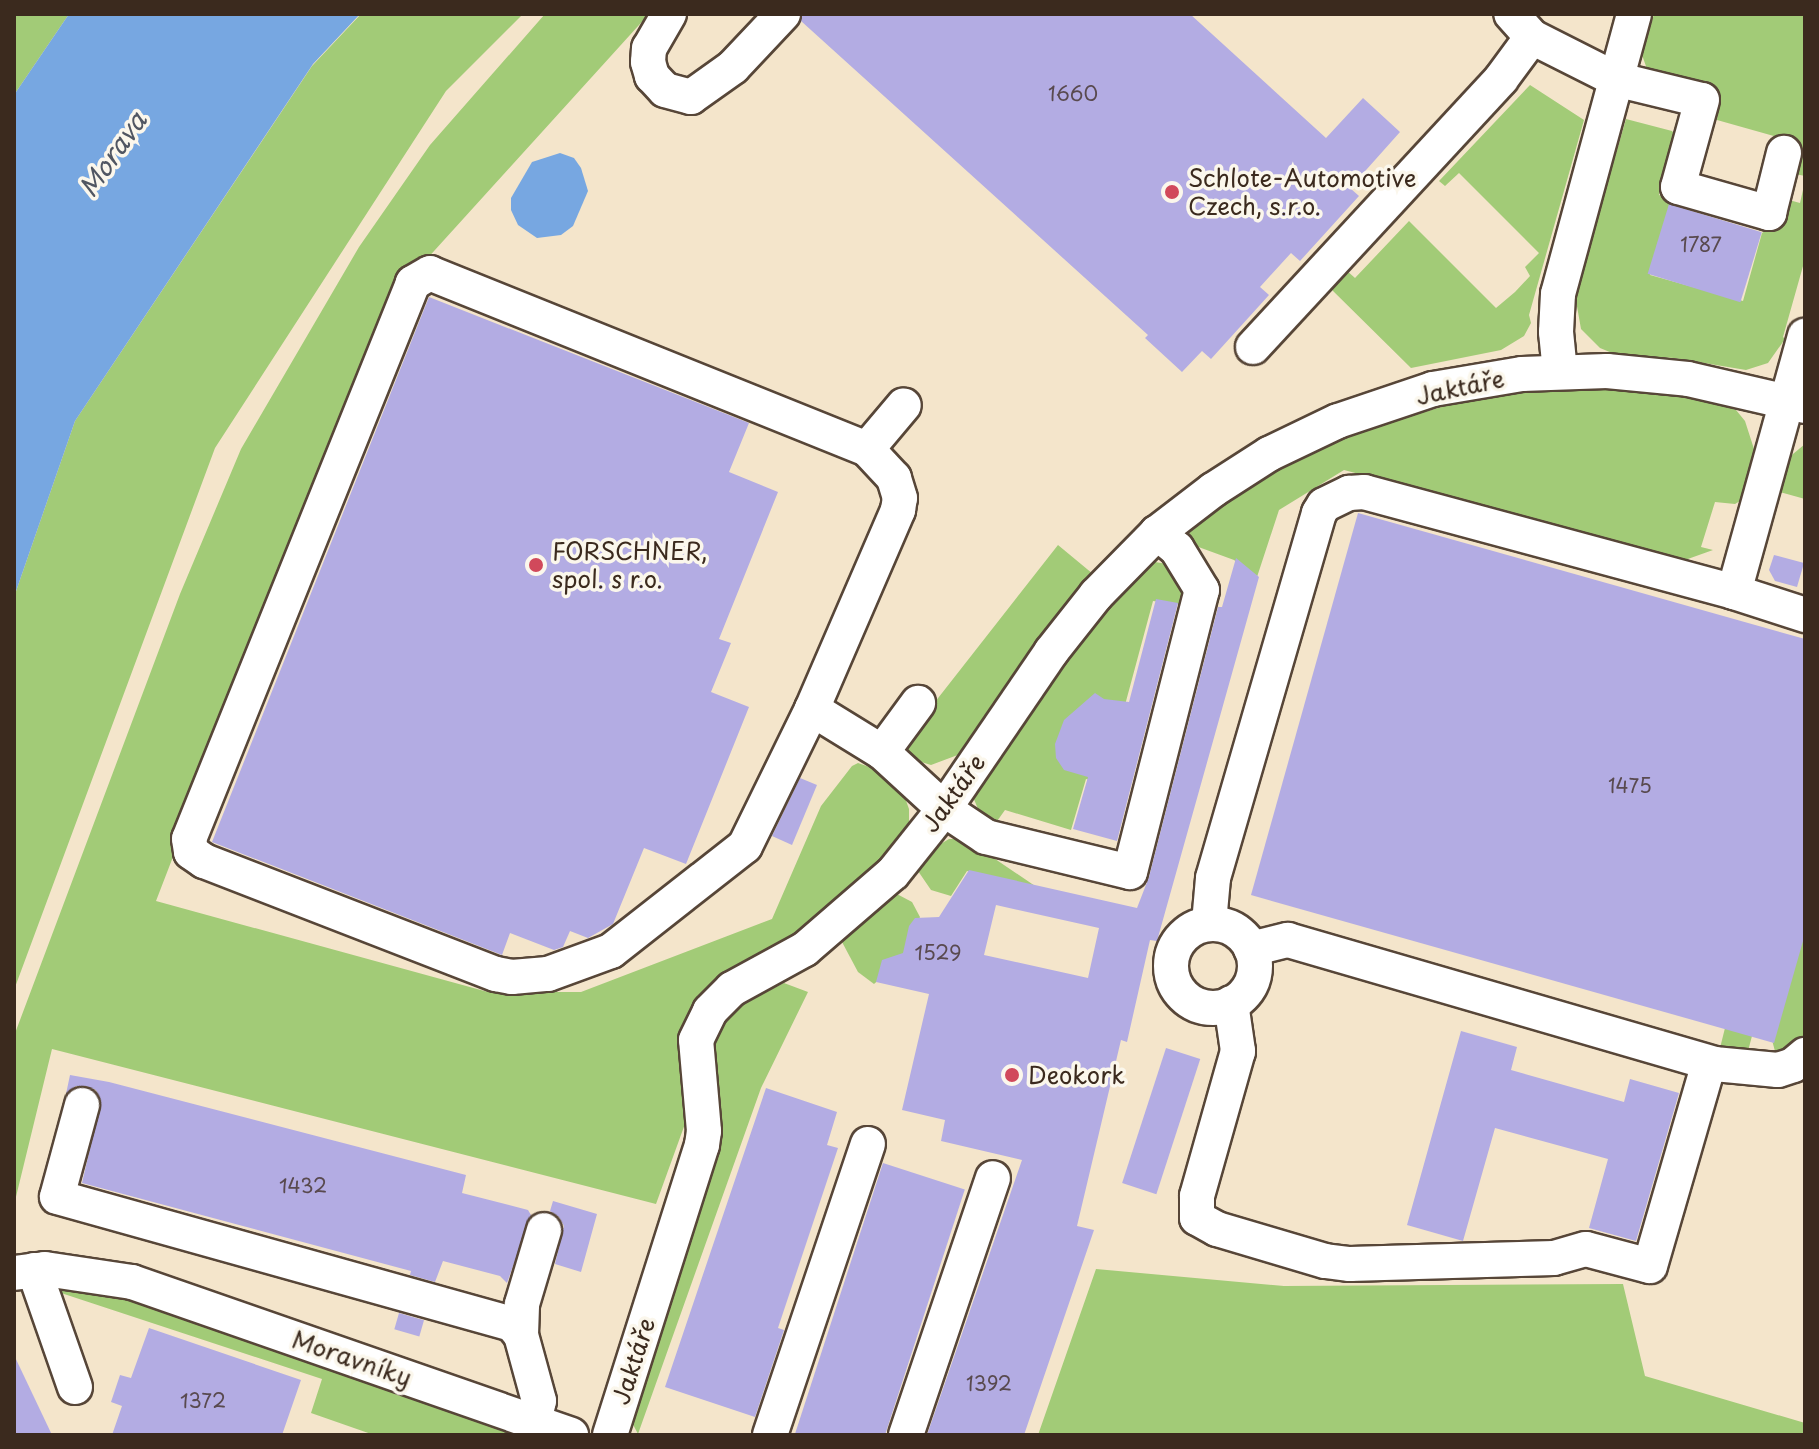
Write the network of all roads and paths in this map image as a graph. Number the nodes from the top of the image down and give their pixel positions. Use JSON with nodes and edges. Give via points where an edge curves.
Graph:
{"nodes":[{"id":1,"x":669,"y":14,"type":"edge"},
{"id":2,"x":783,"y":14,"type":"edge"},
{"id":3,"x":1634,"y":14,"type":"edge"},
{"id":4,"x":1521,"y":25,"type":"edge"},
{"id":5,"x":1615,"y":79,"type":"junction"},
{"id":6,"x":1784,"y":153,"type":"dead end"},
{"id":7,"x":1805,"y":336,"type":"edge"},
{"id":8,"x":1253,"y":347,"type":"dead end"},
{"id":9,"x":1560,"y":372,"type":"junction"},
{"id":10,"x":1796,"y":404,"type":"edge"},
{"id":11,"x":904,"y":405,"type":"dead end"},
{"id":12,"x":867,"y":449,"type":"junction"},
{"id":13,"x":1157,"y":533,"type":"junction"},
{"id":14,"x":1734,"y":592,"type":"junction"},
{"id":15,"x":1805,"y":615,"type":"edge"},
{"id":16,"x":918,"y":703,"type":"dead end"},
{"id":17,"x":812,"y":709,"type":"junction"},
{"id":18,"x":882,"y":752,"type":"junction"},
{"id":19,"x":944,"y":809,"type":"junction"},
{"id":20,"x":1209,"y":923,"type":"junction"},
{"id":21,"x":1251,"y":949,"type":"junction"},
{"id":22,"x":1231,"y":1003,"type":"junction"},
{"id":23,"x":1805,"y":1055,"type":"edge"},
{"id":24,"x":1709,"y":1063,"type":"junction"},
{"id":25,"x":82,"y":1105,"type":"dead end"},
{"id":26,"x":868,"y":1144,"type":"dead end"},
{"id":27,"x":993,"y":1178,"type":"dead end"},
{"id":28,"x":544,"y":1230,"type":"dead end"},
{"id":29,"x":24,"y":1272,"type":"edge"},
{"id":30,"x":521,"y":1335,"type":"junction"},
{"id":31,"x":75,"y":1387,"type":"dead end"},
{"id":32,"x":534,"y":1421,"type":"junction"},
{"id":33,"x":571,"y":1435,"type":"edge"},
{"id":34,"x":610,"y":1435,"type":"edge"},
{"id":35,"x":770,"y":1435,"type":"edge"},
{"id":36,"x":906,"y":1435,"type":"edge"}],
"edges":[{"from":1,"to":2,"type":"street","via":[[649,48],[648,62],[665,90],[691,97],[733,67]]},
{"from":3,"to":5,"type":"street"},
{"from":4,"to":5,"type":"street"},
{"from":4,"to":8,"type":"street","via":[[1466,118]]},
{"from":5,"to":6,"type":"street","via":[[1702,100],[1678,187],[1769,213]]},
{"from":5,"to":9,"type":"street","via":[[1558,294]]},
{"from":7,"to":10,"type":"street"},
{"from":9,"to":10,"type":"street","name":"Jaktáře","via":[[1688,379]]},
{"from":9,"to":13,"type":"street","name":"Jaktáře","via":[[1433,389],[1338,421],[1269,454]]},
{"from":10,"to":14,"type":"street"},
{"from":11,"to":12,"type":"street"},
{"from":12,"to":17,"type":"street","via":[[894,478],[898,510]]},
{"from":12,"to":17,"type":"street","via":[[430,273],[413,283],[189,839],[191,852],[496,974],[548,974],[611,951],[745,846]]},
{"from":13,"to":19,"type":"street","name":"Jaktáře","via":[[1096,595],[1051,652]]},
{"from":13,"to":19,"type":"street","via":[[1177,549],[1202,590],[1130,872],[986,837]]},
{"from":14,"to":15,"type":"street"},
{"from":14,"to":20,"type":"street","via":[[1364,492],[1333,498],[1319,513],[1213,878]]},
{"from":16,"to":18,"type":"street"},
{"from":17,"to":18,"type":"street"},
{"from":18,"to":19,"type":"street"},
{"from":19,"to":34,"type":"street","name":"Jaktáře","via":[[893,873],[832,929],[732,989],[701,1026],[695,1059],[702,1145]]},
{"from":20,"to":21,"type":"street","via":[[1237,932]]},
{"from":20,"to":22,"type":"street","via":[[1185,934],[1171,956],[1170,970],[1192,1002],[1205,1007]]},
{"from":21,"to":22,"type":"street","via":[[1250,985]]},
{"from":21,"to":24,"type":"street","via":[[1288,940]]},
{"from":22,"to":24,"type":"street","via":[[1238,1051],[1197,1196],[1197,1218],[1217,1229],[1325,1261],[1554,1258],[1586,1249],[1650,1266]]},
{"from":23,"to":24,"type":"street","via":[[1778,1070]]},
{"from":25,"to":30,"type":"street","via":[[57,1197],[498,1319]]},
{"from":26,"to":35,"type":"street"},
{"from":27,"to":36,"type":"street"},
{"from":28,"to":30,"type":"street","via":[[522,1304]]},
{"from":29,"to":31,"type":"street"},
{"from":29,"to":32,"type":"street","name":"Moravníky","via":[[88,1273],[132,1282]]},
{"from":30,"to":32,"type":"street","via":[[539,1401]]},
{"from":32,"to":33,"type":"street","name":"Moravníky"}]}
